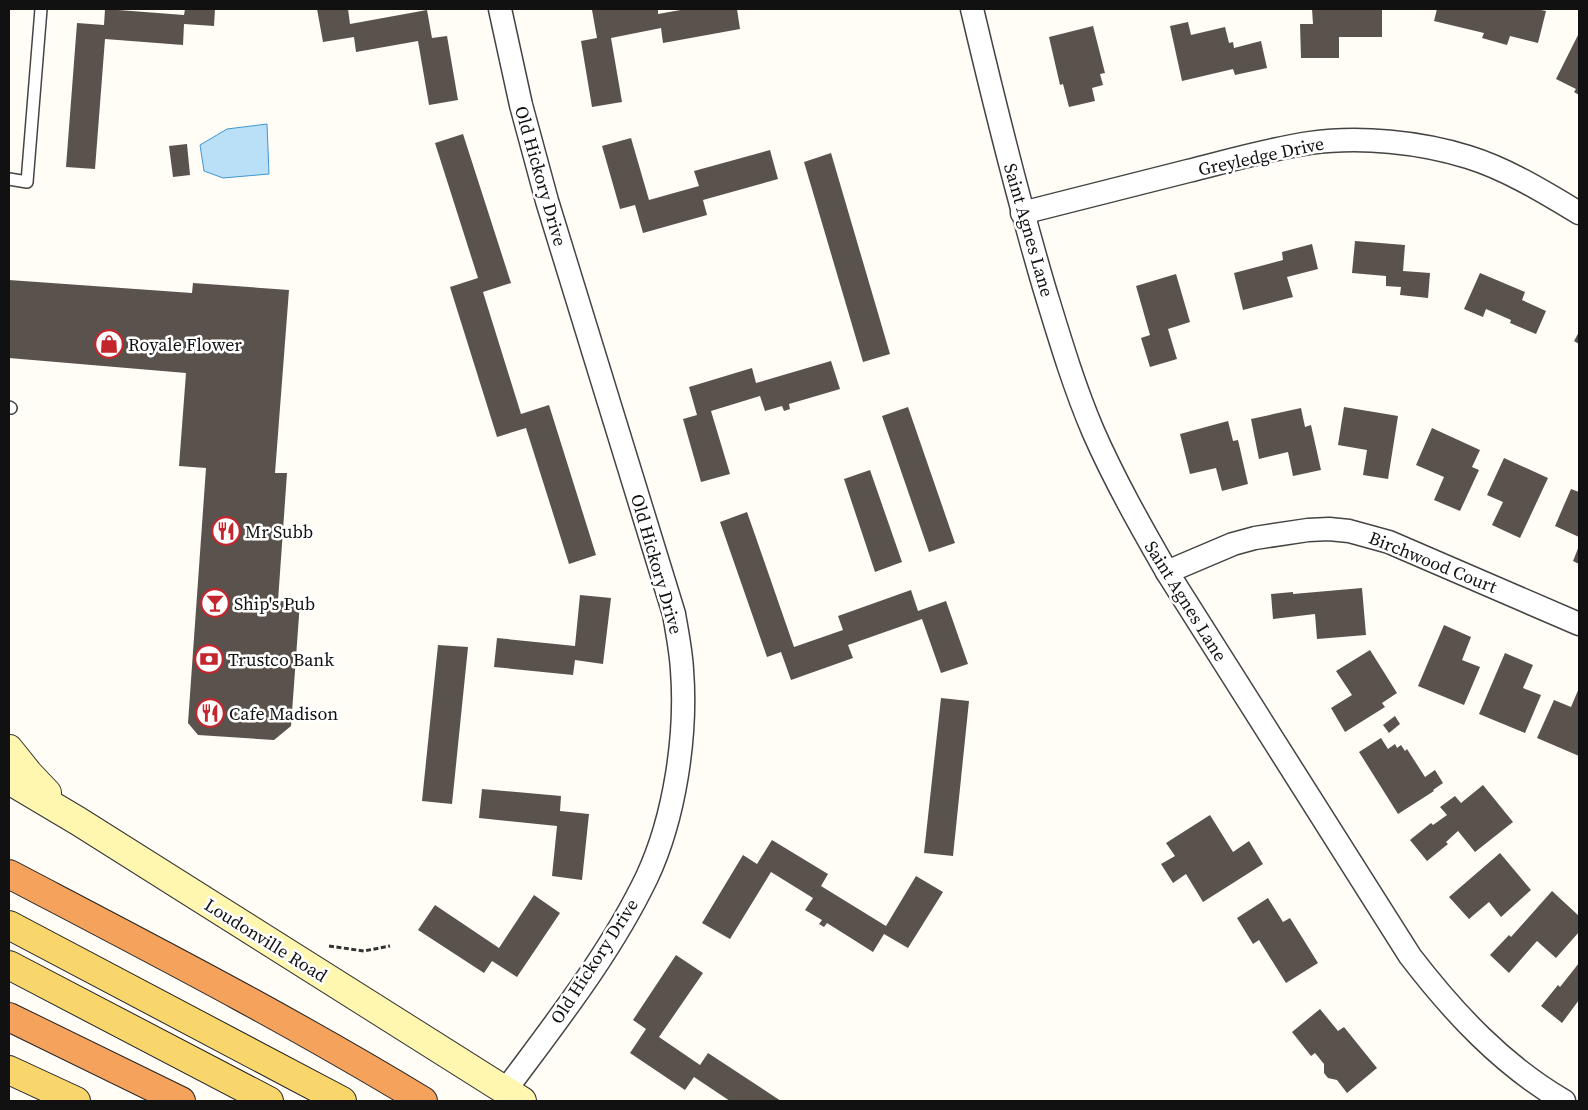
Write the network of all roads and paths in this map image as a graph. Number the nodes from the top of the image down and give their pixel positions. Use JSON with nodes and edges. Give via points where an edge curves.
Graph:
{"nodes":[{"id":1,"x":41,"y":9,"type":"edge"},
{"id":2,"x":500,"y":9,"type":"edge"},
{"id":3,"x":972,"y":9,"type":"edge"},
{"id":4,"x":9,"y":179,"type":"edge"},
{"id":5,"x":1022,"y":213,"type":"junction"},
{"id":6,"x":1579,"y":213,"type":"edge"},
{"id":7,"x":1167,"y":572,"type":"junction"},
{"id":8,"x":1579,"y":624,"type":"edge"},
{"id":9,"x":9,"y":749,"type":"edge"},
{"id":10,"x":9,"y":780,"type":"edge"},
{"id":11,"x":78,"y":821,"type":"junction"},
{"id":12,"x":9,"y":874,"type":"edge"},
{"id":13,"x":9,"y":924,"type":"edge"},
{"id":14,"x":323,"y":945,"type":"dead end"},
{"id":15,"x":390,"y":946,"type":"dead end"},
{"id":16,"x":9,"y":965,"type":"edge"},
{"id":17,"x":9,"y":1017,"type":"edge"},
{"id":18,"x":9,"y":1070,"type":"edge"},
{"id":19,"x":514,"y":1096,"type":"edge"},
{"id":20,"x":76,"y":1101,"type":"edge"},
{"id":21,"x":181,"y":1101,"type":"edge"},
{"id":22,"x":269,"y":1101,"type":"edge"},
{"id":23,"x":342,"y":1101,"type":"edge"},
{"id":24,"x":423,"y":1101,"type":"edge"},
{"id":25,"x":1564,"y":1101,"type":"edge"}],
"edges":[{"from":1,"to":4,"type":"lane","via":[[27,182]]},
{"from":2,"to":19,"type":"street","name":"Old Hickory Drive","via":[[520,105],[547,201],[674,614],[682,670],[678,768],[670,812],[648,875],[616,935]]},
{"from":3,"to":5,"type":"street","name":"Saint Agnes Lane"},
{"from":5,"to":6,"type":"street","name":"Greyledge Drive","via":[[1257,153],[1332,141],[1390,142],[1469,157],[1518,178]]},
{"from":5,"to":7,"type":"street","name":"Saint Agnes Lane","via":[[1070,368],[1093,430],[1120,489]]},
{"from":7,"to":8,"type":"street","name":"Birchwood Court","via":[[1224,547],[1255,538],[1308,530],[1349,531],[1389,542]]},
{"from":7,"to":25,"type":"street","name":"Saint Agnes Lane","via":[[1410,956],[1435,989],[1494,1050]]},
{"from":9,"to":11,"type":"main road","via":[[29,774]]},
{"from":10,"to":11,"type":"main road","name":"Loudonville Road"},
{"from":11,"to":19,"type":"main road","name":"Loudonville Road"},
{"from":12,"to":24,"type":"highway","via":[[274,1014]]},
{"from":13,"to":23,"type":"main road"},
{"from":14,"to":15,"type":"path","via":[[364,951]]},
{"from":16,"to":22,"type":"main road"},
{"from":17,"to":21,"type":"highway"},
{"from":18,"to":20,"type":"main road"}]}
